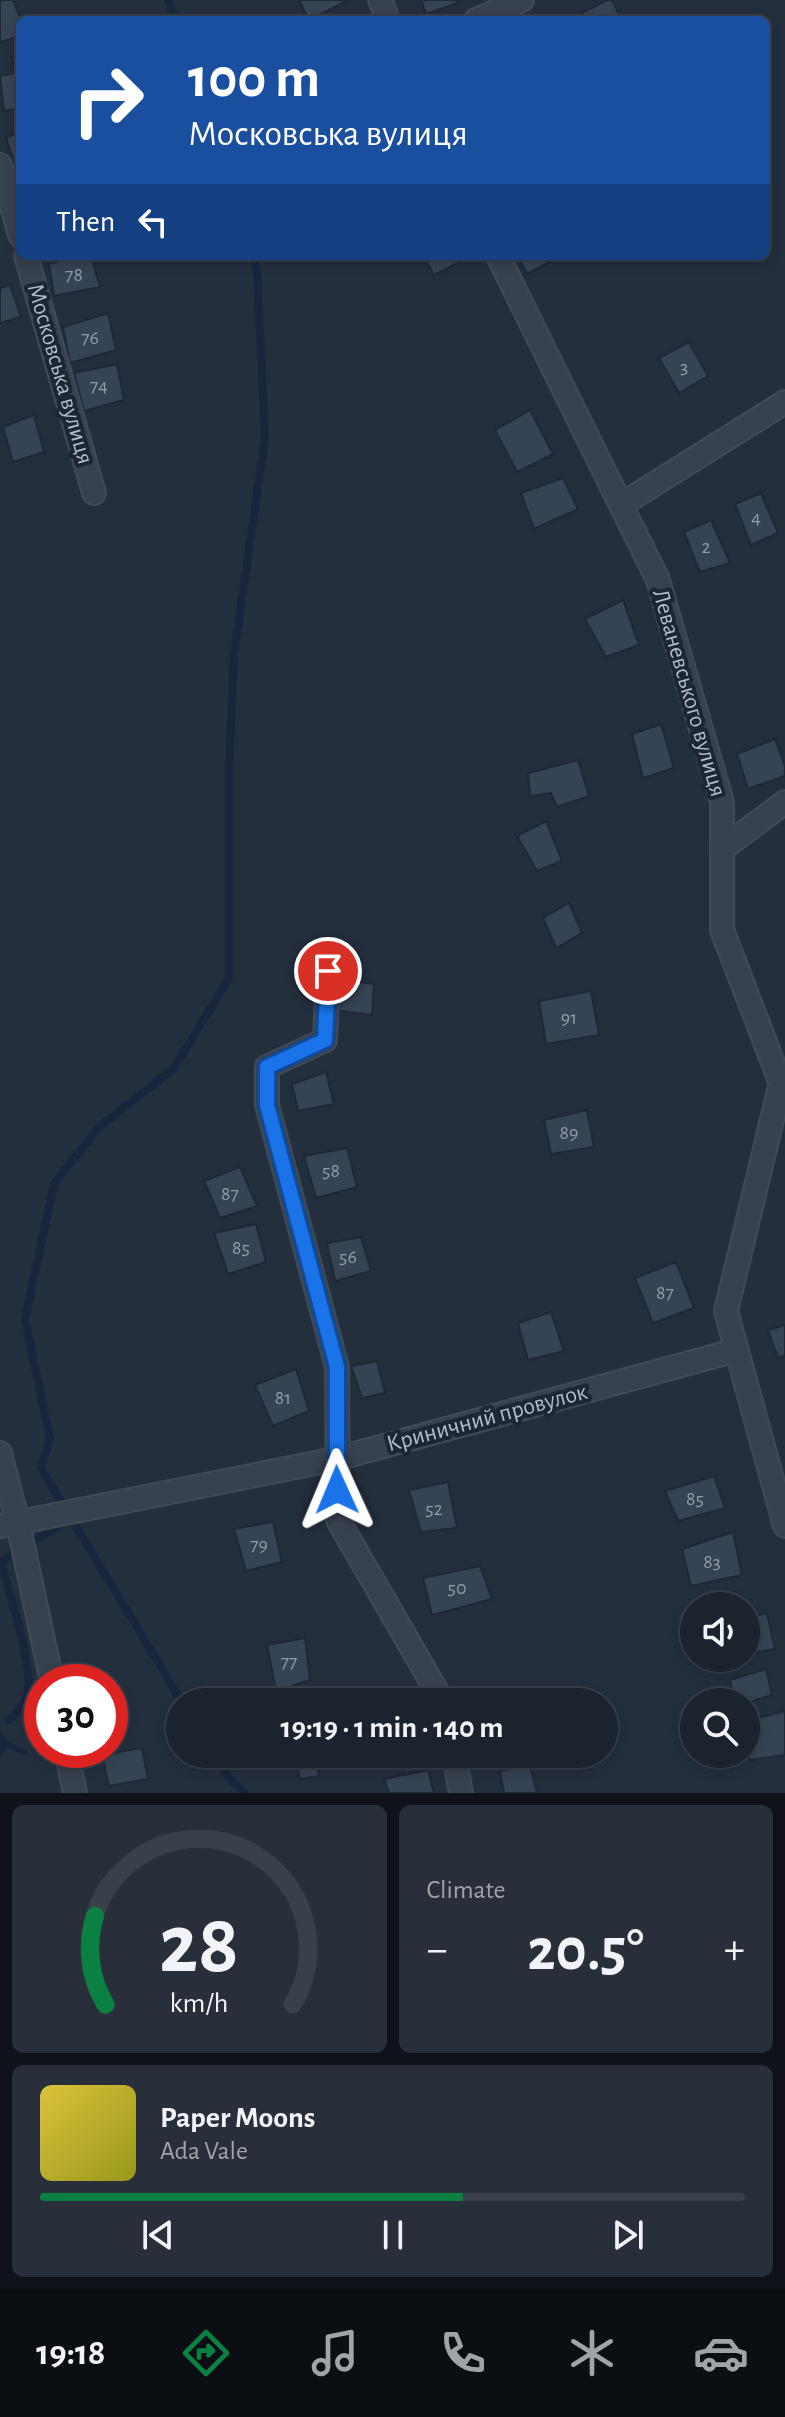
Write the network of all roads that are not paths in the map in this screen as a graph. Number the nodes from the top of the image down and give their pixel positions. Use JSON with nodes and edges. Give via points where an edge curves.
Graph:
{"nodes":[{"id":1,"x":522,"y":0,"type":"edge"},
{"id":2,"x":485,"y":16,"type":"edge"},
{"id":3,"x":0,"y":165,"type":"edge"},
{"id":4,"x":16,"y":221,"type":"edge"},
{"id":5,"x":27,"y":260,"type":"edge"},
{"id":6,"x":500,"y":260,"type":"edge"},
{"id":7,"x":785,"y":402,"type":"edge"},
{"id":8,"x":94,"y":493,"type":"dead end"},
{"id":9,"x":621,"y":505,"type":"junction"},
{"id":10,"x":785,"y":802,"type":"edge"},
{"id":11,"x":722,"y":849,"type":"junction"},
{"id":12,"x":328,"y":971,"type":"dead end"},
{"id":13,"x":783,"y":1083,"type":"edge"},
{"id":14,"x":737,"y":1350,"type":"junction"},
{"id":15,"x":0,"y":1453,"type":"edge"},
{"id":16,"x":336,"y":1459,"type":"junction"},
{"id":17,"x":9,"y":1524,"type":"edge"},
{"id":18,"x":785,"y":1526,"type":"edge"},
{"id":19,"x":47,"y":1664,"type":"edge"},
{"id":20,"x":435,"y":1688,"type":"edge"},
{"id":21,"x":70,"y":1768,"type":"edge"},
{"id":22,"x":457,"y":1768,"type":"edge"},
{"id":23,"x":75,"y":1793,"type":"edge"},
{"id":24,"x":461,"y":1793,"type":"edge"}],
"edges":[{"from":1,"to":2,"type":"street"},
{"from":3,"to":4,"type":"street"},
{"from":5,"to":8,"type":"street","name":"Московська вулиця"},
{"from":6,"to":9,"type":"street","name":"Леваневського вулиця"},
{"from":7,"to":9,"type":"street"},
{"from":9,"to":11,"type":"street","name":"Леваневського вулиця","via":[[658,580],[722,802]]},
{"from":10,"to":11,"type":"street"},
{"from":11,"to":13,"type":"street","name":"Леваневського вулиця","via":[[722,930]]},
{"from":12,"to":16,"type":"street","via":[[325,1040],[267,1067],[267,1105],[337,1367]]},
{"from":13,"to":14,"type":"street","name":"Леваневського вулиця","via":[[726,1311]]},
{"from":14,"to":16,"type":"street","name":"Криничний провулок"},
{"from":14,"to":18,"type":"street","name":"Леваневського вулиця"},
{"from":15,"to":17,"type":"street"},
{"from":16,"to":17,"type":"street","name":"Криничний провулок"},
{"from":16,"to":20,"type":"street","via":[[338,1520]]},
{"from":17,"to":19,"type":"street"},
{"from":21,"to":23,"type":"street"},
{"from":22,"to":24,"type":"street"}]}
